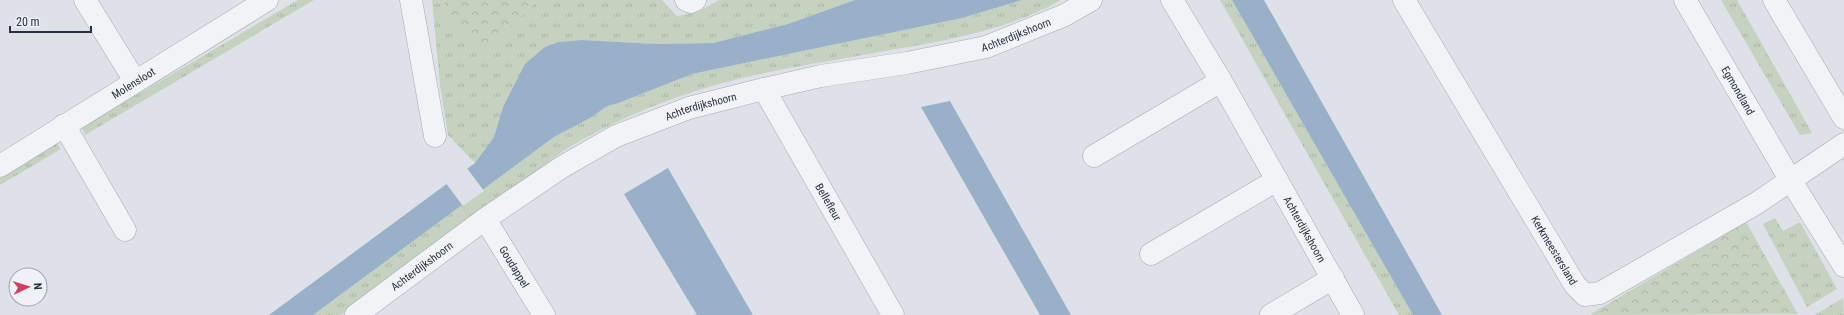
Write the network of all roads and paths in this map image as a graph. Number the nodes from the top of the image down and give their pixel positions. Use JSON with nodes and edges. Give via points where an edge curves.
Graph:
{"nodes":[{"id":1,"x":85,"y":0,"type":"edge"},
{"id":2,"x":267,"y":0,"type":"edge"},
{"id":3,"x":411,"y":0,"type":"edge"},
{"id":4,"x":686,"y":0,"type":"edge"},
{"id":5,"x":695,"y":0,"type":"edge"},
{"id":6,"x":1091,"y":0,"type":"edge"},
{"id":7,"x":1172,"y":0,"type":"edge"},
{"id":8,"x":1404,"y":0,"type":"edge"},
{"id":9,"x":1685,"y":0,"type":"edge"},
{"id":10,"x":1774,"y":0,"type":"edge"},
{"id":11,"x":135,"y":81,"type":"junction"},
{"id":12,"x":1221,"y":81,"type":"junction"},
{"id":13,"x":764,"y":89,"type":"junction"},
{"id":14,"x":1844,"y":118,"type":"edge"},
{"id":15,"x":64,"y":125,"type":"junction"},
{"id":16,"x":435,"y":136,"type":"dead end"},
{"id":17,"x":1844,"y":144,"type":"edge"},
{"id":18,"x":1094,"y":156,"type":"dead end"},
{"id":19,"x":0,"y":166,"type":"edge"},
{"id":20,"x":1277,"y":180,"type":"junction"},
{"id":21,"x":1791,"y":181,"type":"junction"},
{"id":22,"x":485,"y":219,"type":"junction"},
{"id":23,"x":125,"y":230,"type":"dead end"},
{"id":24,"x":1152,"y":254,"type":"dead end"},
{"id":25,"x":1844,"y":266,"type":"edge"},
{"id":26,"x":1333,"y":278,"type":"junction"},
{"id":27,"x":356,"y":315,"type":"edge"},
{"id":28,"x":544,"y":315,"type":"edge"},
{"id":29,"x":893,"y":315,"type":"edge"},
{"id":30,"x":1271,"y":315,"type":"edge"},
{"id":31,"x":1353,"y":315,"type":"edge"}],
"edges":[{"from":1,"to":11,"type":"street"},
{"from":2,"to":11,"type":"street","name":"Molensloot"},
{"from":3,"to":16,"type":"street"},
{"from":4,"to":5,"type":"street"},
{"from":6,"to":13,"type":"street","name":"Achterdijkshoorn","via":[[1065,15],[986,47],[907,63],[821,76]]},
{"from":7,"to":12,"type":"street","name":"Achterdijkshoorn"},
{"from":8,"to":21,"type":"street","name":"Kerkmeestersland","via":[[1575,285],[1585,295],[1600,294]]},
{"from":9,"to":21,"type":"street","name":"Egmondland"},
{"from":10,"to":14,"type":"street"},
{"from":11,"to":15,"type":"street","name":"Molensloot"},
{"from":12,"to":18,"type":"street"},
{"from":12,"to":20,"type":"street","name":"Achterdijkshoorn"},
{"from":13,"to":22,"type":"street","name":"Achterdijkshoorn","via":[[688,108],[616,136],[562,167]]},
{"from":13,"to":29,"type":"street","name":"Bellefleur"},
{"from":15,"to":19,"type":"street","name":"Molensloot"},
{"from":15,"to":23,"type":"street"},
{"from":17,"to":21,"type":"street"},
{"from":20,"to":24,"type":"street"},
{"from":20,"to":26,"type":"street","name":"Achterdijkshoorn"},
{"from":21,"to":25,"type":"street","name":"Egmondland"},
{"from":22,"to":27,"type":"street","name":"Achterdijkshoorn"},
{"from":22,"to":28,"type":"street","name":"Goudappel"},
{"from":26,"to":30,"type":"street"},
{"from":26,"to":31,"type":"street","name":"Achterdijkshoorn"}]}
